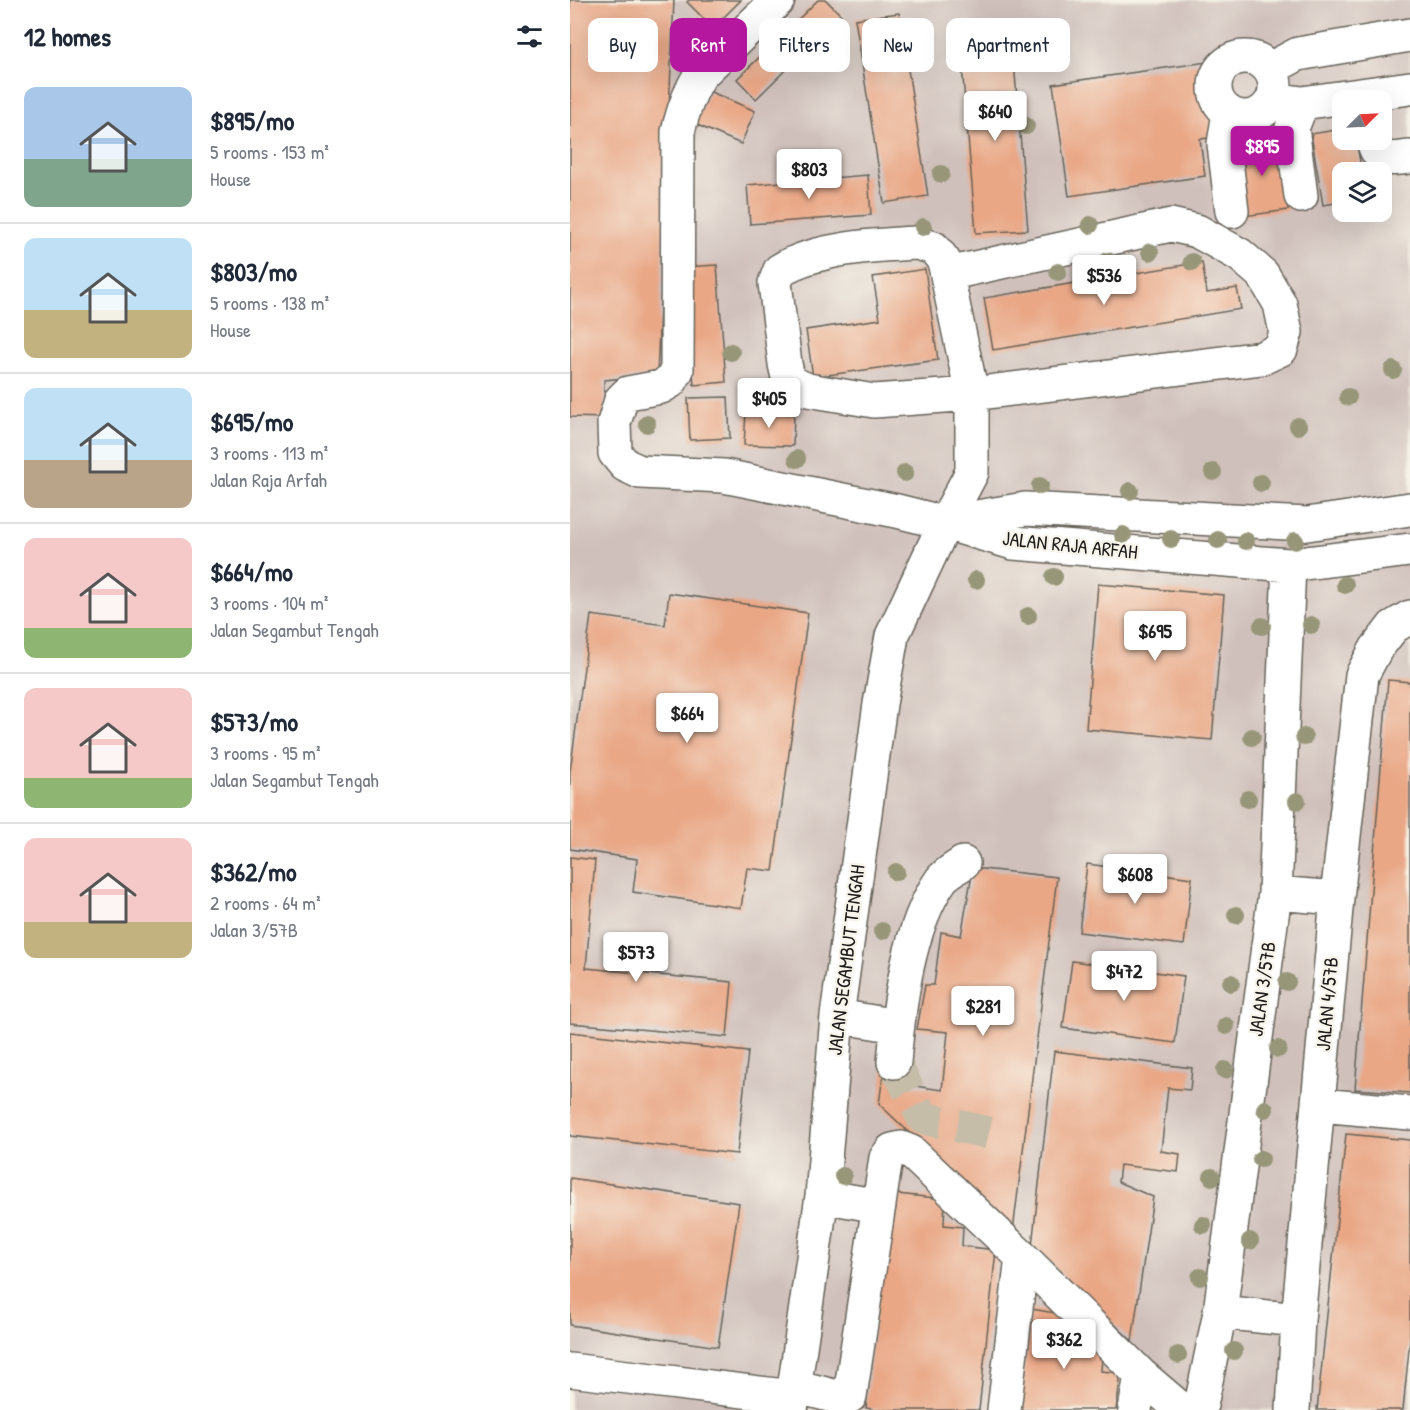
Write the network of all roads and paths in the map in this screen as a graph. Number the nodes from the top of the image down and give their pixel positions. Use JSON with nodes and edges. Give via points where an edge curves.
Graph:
{"nodes":[{"id":1,"x":778,"y":0,"type":"edge"},
{"id":2,"x":1410,"y":35,"type":"edge"},
{"id":3,"x":1410,"y":88,"type":"edge"},
{"id":4,"x":1281,"y":90,"type":"junction"},
{"id":5,"x":1392,"y":92,"type":"edge"},
{"id":6,"x":1332,"y":94,"type":"edge"},
{"id":7,"x":1229,"y":112,"type":"junction"},
{"id":8,"x":1376,"y":150,"type":"edge"},
{"id":9,"x":1410,"y":157,"type":"edge"},
{"id":10,"x":1301,"y":196,"type":"dead end"},
{"id":11,"x":1232,"y":211,"type":"dead end"},
{"id":12,"x":947,"y":274,"type":"junction"},
{"id":13,"x":972,"y":394,"type":"junction"},
{"id":14,"x":1410,"y":509,"type":"edge"},
{"id":15,"x":945,"y":523,"type":"junction"},
{"id":16,"x":1410,"y":550,"type":"edge"},
{"id":17,"x":1289,"y":565,"type":"junction"},
{"id":18,"x":1410,"y":617,"type":"edge"},
{"id":19,"x":963,"y":863,"type":"dead end"},
{"id":20,"x":1275,"y":893,"type":"junction"},
{"id":21,"x":1336,"y":898,"type":"junction"},
{"id":22,"x":837,"y":1016,"type":"junction"},
{"id":23,"x":897,"y":1026,"type":"junction"},
{"id":24,"x":894,"y":1062,"type":"tunnel mouth"},
{"id":25,"x":1319,"y":1105,"type":"junction"},
{"id":26,"x":1410,"y":1113,"type":"edge"},
{"id":27,"x":822,"y":1196,"type":"junction"},
{"id":28,"x":879,"y":1206,"type":"junction"},
{"id":29,"x":1022,"y":1257,"type":"junction"},
{"id":30,"x":1220,"y":1312,"type":"junction"},
{"id":31,"x":1298,"y":1320,"type":"junction"},
{"id":32,"x":570,"y":1370,"type":"edge"},
{"id":33,"x":1141,"y":1375,"type":"junction"},
{"id":34,"x":793,"y":1398,"type":"edge"},
{"id":35,"x":1004,"y":1410,"type":"edge"},
{"id":36,"x":1135,"y":1410,"type":"edge"},
{"id":37,"x":1182,"y":1410,"type":"edge"},
{"id":38,"x":1200,"y":1410,"type":"edge"},
{"id":39,"x":1293,"y":1410,"type":"edge"}],
"edges":[{"from":1,"to":15,"type":"street","via":[[701,74],[683,110],[678,132],[677,370],[671,381],[661,387],[628,393],[621,400],[614,423],[615,453],[625,465],[640,472],[724,477]]},
{"from":2,"to":4,"type":"street","via":[[1298,54]]},
{"from":3,"to":5,"type":"street"},
{"from":4,"to":6,"type":"street"},
{"from":4,"to":7,"type":"street","via":[[1259,114],[1249,117]]},
{"from":4,"to":7,"type":"street","via":[[1262,61],[1252,57],[1232,60],[1224,66],[1215,85],[1216,95]]},
{"from":4,"to":10,"type":"street","via":[[1292,128]]},
{"from":7,"to":11,"type":"street","via":[[1224,144]]},
{"from":8,"to":9,"type":"street","via":[[1382,157]]},
{"from":12,"to":13,"type":"street","name":"JALAN SEGAMBUT TENGAH"},
{"from":12,"to":13,"type":"street","name":"JALAN SEGAMBUT TENGAH","via":[[944,261],[934,248],[917,243],[864,246],[793,262],[780,270],[775,283],[784,364],[789,382],[808,390],[874,401]]},
{"from":12,"to":13,"type":"street","via":[[1171,225],[1197,231],[1240,255],[1263,274],[1280,304],[1286,332],[1281,349],[1262,358]]},
{"from":13,"to":15,"type":"street","name":"JALAN SEGAMBUT TENGAH","via":[[972,472]]},
{"from":14,"to":15,"type":"street","name":"JALAN RAJA ARFAH","via":[[1307,524],[1025,509]]},
{"from":15,"to":17,"type":"street","name":"JALAN RAJA ARFAH","via":[[1013,543]]},
{"from":15,"to":22,"type":"street","name":"JALAN SEGAMBUT TENGAH","via":[[892,636]]},
{"from":16,"to":17,"type":"street","name":"JALAN RAJA ARFAH"},
{"from":17,"to":20,"type":"street","name":"JALAN 3/57B"},
{"from":18,"to":21,"type":"street","name":"JALAN 4/57B","via":[[1393,627],[1362,675]]},
{"from":19,"to":23,"type":"street","via":[[942,879],[919,922]]},
{"from":20,"to":21,"type":"street"},
{"from":20,"to":30,"type":"street","name":"JALAN 3/57B"},
{"from":21,"to":25,"type":"street","name":"JALAN 4/57B"},
{"from":22,"to":23,"type":"street"},
{"from":22,"to":27,"type":"street","name":"JALAN SEGAMBUT TENGAH"},
{"from":23,"to":24,"type":"street"},
{"from":25,"to":26,"type":"street"},
{"from":25,"to":31,"type":"street","name":"JALAN 4/57B"},
{"from":27,"to":28,"type":"street"},
{"from":27,"to":34,"type":"street","name":"JALAN SEGAMBUT TENGAH"},
{"from":28,"to":29,"type":"street","via":[[886,1158],[892,1150],[901,1148],[910,1152]]},
{"from":28,"to":34,"type":"street","via":[[850,1396]]},
{"from":29,"to":33,"type":"street"},
{"from":29,"to":35,"type":"street"},
{"from":30,"to":31,"type":"street"},
{"from":30,"to":38,"type":"street","name":"JALAN 3/57B"},
{"from":31,"to":39,"type":"street","name":"JALAN 4/57B"},
{"from":32,"to":34,"type":"street"},
{"from":33,"to":36,"type":"street"},
{"from":33,"to":37,"type":"street"}]}
